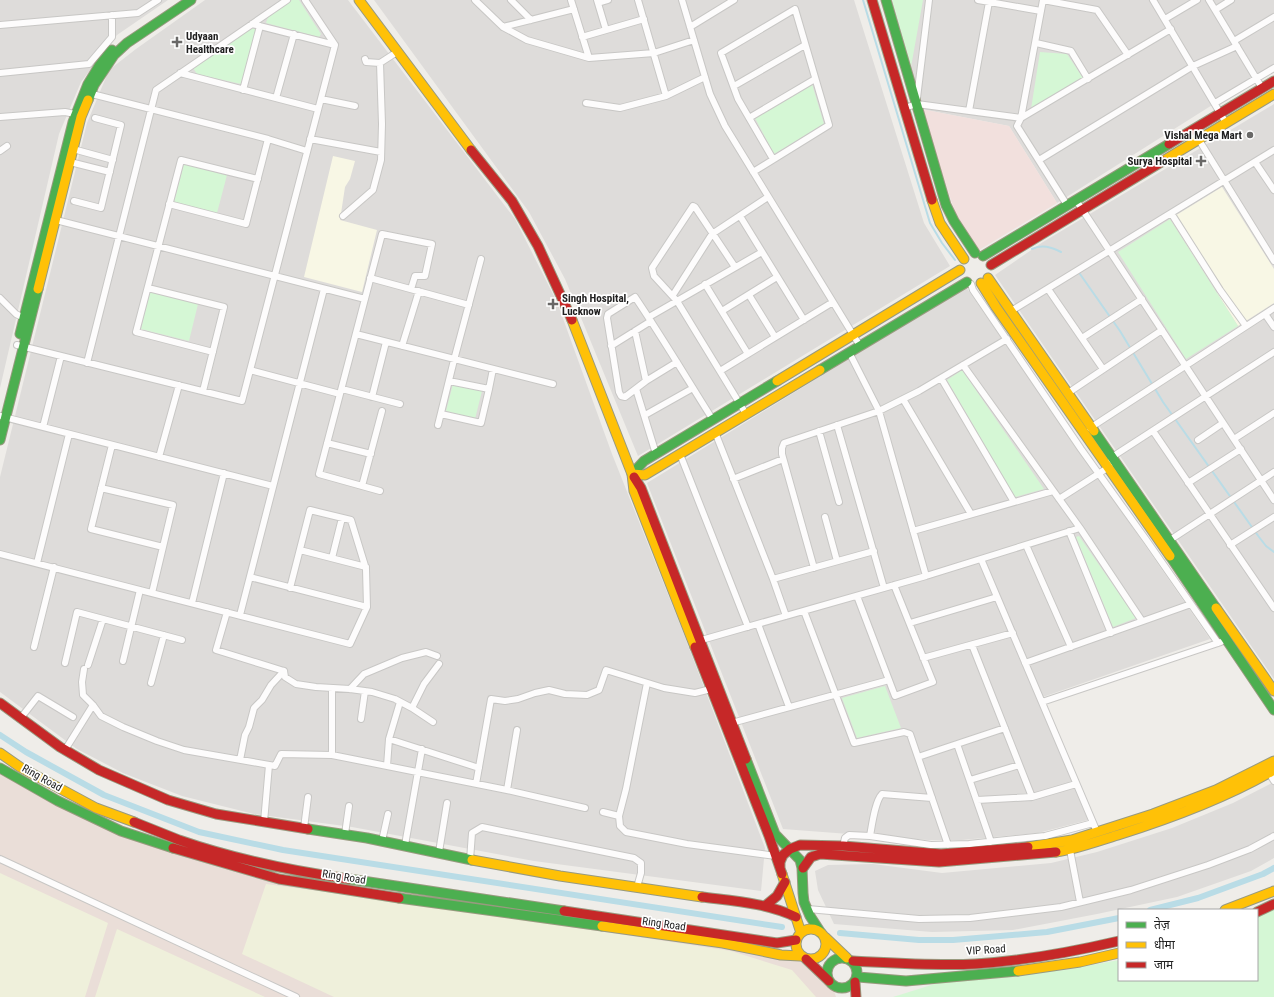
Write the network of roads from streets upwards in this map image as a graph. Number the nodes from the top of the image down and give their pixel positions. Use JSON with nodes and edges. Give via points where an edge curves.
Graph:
{"nodes":[{"id":1,"x":158,"y":0,"type":"edge"},
{"id":2,"x":181,"y":0,"type":"edge"},
{"id":3,"x":191,"y":0,"type":"edge"},
{"id":4,"x":287,"y":0,"type":"edge"},
{"id":5,"x":304,"y":0,"type":"edge"},
{"id":6,"x":359,"y":0,"type":"edge"},
{"id":7,"x":475,"y":0,"type":"edge"},
{"id":8,"x":511,"y":0,"type":"edge"},
{"id":9,"x":571,"y":0,"type":"edge"},
{"id":10,"x":608,"y":0,"type":"edge"},
{"id":11,"x":638,"y":0,"type":"edge"},
{"id":12,"x":682,"y":0,"type":"edge"},
{"id":13,"x":732,"y":0,"type":"edge"},
{"id":14,"x":872,"y":0,"type":"edge"},
{"id":15,"x":886,"y":0,"type":"edge"},
{"id":16,"x":929,"y":0,"type":"edge"},
{"id":17,"x":978,"y":0,"type":"edge"},
{"id":18,"x":1043,"y":0,"type":"edge"},
{"id":19,"x":1153,"y":0,"type":"edge"},
{"id":20,"x":1197,"y":0,"type":"edge"},
{"id":21,"x":1209,"y":0,"type":"edge"},
{"id":22,"x":1231,"y":0,"type":"edge"},
{"id":23,"x":598,"y":2,"type":"edge"},
{"id":24,"x":989,"y":2,"type":"junction"},
{"id":25,"x":574,"y":10,"type":"junction"},
{"id":26,"x":1215,"y":10,"type":"junction"},
{"id":27,"x":1041,"y":11,"type":"junction"},
{"id":28,"x":112,"y":16,"type":"junction"},
{"id":29,"x":1274,"y":16,"type":"edge"},
{"id":30,"x":644,"y":19,"type":"junction"},
{"id":31,"x":1165,"y":19,"type":"junction"},
{"id":32,"x":531,"y":20,"type":"junction"},
{"id":33,"x":252,"y":24,"type":"junction"},
{"id":34,"x":0,"y":25,"type":"edge"},
{"id":35,"x":260,"y":26,"type":"junction"},
{"id":36,"x":502,"y":27,"type":"junction"},
{"id":37,"x":690,"y":27,"type":"junction"},
{"id":38,"x":1171,"y":29,"type":"junction"},
{"id":39,"x":606,"y":30,"type":"junction"},
{"id":40,"x":294,"y":34,"type":"junction"},
{"id":41,"x":582,"y":37,"type":"junction"},
{"id":42,"x":694,"y":40,"type":"junction"},
{"id":43,"x":1036,"y":43,"type":"junction"},
{"id":44,"x":1235,"y":43,"type":"junction"},
{"id":45,"x":334,"y":45,"type":"junction"},
{"id":46,"x":805,"y":45,"type":"junction"},
{"id":47,"x":397,"y":52,"type":"junction"},
{"id":48,"x":654,"y":53,"type":"junction"},
{"id":49,"x":1128,"y":55,"type":"junction"},
{"id":50,"x":589,"y":58,"type":"junction"},
{"id":51,"x":364,"y":59,"type":"dead end"},
{"id":52,"x":380,"y":63,"type":"junction"},
{"id":53,"x":1193,"y":66,"type":"junction"},
{"id":54,"x":1274,"y":68,"type":"edge"},
{"id":55,"x":0,"y":73,"type":"edge"},
{"id":56,"x":180,"y":73,"type":"junction"},
{"id":57,"x":705,"y":77,"type":"junction"},
{"id":58,"x":815,"y":79,"type":"junction"},
{"id":59,"x":1088,"y":79,"type":"junction"},
{"id":60,"x":1257,"y":79,"type":"junction"},
{"id":61,"x":1274,"y":81,"type":"edge"},
{"id":62,"x":734,"y":86,"type":"junction"},
{"id":63,"x":1262,"y":88,"type":"junction"},
{"id":64,"x":243,"y":90,"type":"junction"},
{"id":65,"x":88,"y":92,"type":"junction"},
{"id":66,"x":1274,"y":94,"type":"edge"},
{"id":67,"x":666,"y":96,"type":"junction"},
{"id":68,"x":276,"y":98,"type":"junction"},
{"id":69,"x":320,"y":99,"type":"junction"},
{"id":70,"x":586,"y":103,"type":"dead end"},
{"id":71,"x":1215,"y":103,"type":"junction"},
{"id":72,"x":917,"y":104,"type":"junction"},
{"id":73,"x":355,"y":106,"type":"dead end"},
{"id":74,"x":904,"y":108,"type":"junction"},
{"id":75,"x":151,"y":109,"type":"junction"},
{"id":76,"x":318,"y":109,"type":"junction"},
{"id":77,"x":969,"y":112,"type":"junction"},
{"id":78,"x":1221,"y":113,"type":"junction"},
{"id":79,"x":75,"y":114,"type":"junction"},
{"id":80,"x":0,"y":118,"type":"edge"},
{"id":81,"x":95,"y":118,"type":"dead end"},
{"id":82,"x":749,"y":118,"type":"junction"},
{"id":83,"x":1021,"y":118,"type":"junction"},
{"id":84,"x":1226,"y":123,"type":"junction"},
{"id":85,"x":268,"y":139,"type":"junction"},
{"id":86,"x":310,"y":139,"type":"junction"},
{"id":87,"x":1199,"y":140,"type":"junction"},
{"id":88,"x":7,"y":146,"type":"dead end"},
{"id":89,"x":73,"y":149,"type":"junction"},
{"id":90,"x":1274,"y":150,"type":"edge"},
{"id":91,"x":0,"y":151,"type":"edge"},
{"id":92,"x":307,"y":151,"type":"junction"},
{"id":93,"x":381,"y":152,"type":"junction"},
{"id":94,"x":113,"y":160,"type":"junction"},
{"id":95,"x":773,"y":160,"type":"junction"},
{"id":96,"x":1039,"y":160,"type":"junction"},
{"id":97,"x":70,"y":162,"type":"junction"},
{"id":98,"x":1255,"y":162,"type":"junction"},
{"id":99,"x":110,"y":172,"type":"junction"},
{"id":100,"x":753,"y":172,"type":"junction"},
{"id":101,"x":258,"y":179,"type":"junction"},
{"id":102,"x":1224,"y":181,"type":"junction"},
{"id":103,"x":1274,"y":190,"type":"edge"},
{"id":104,"x":768,"y":197,"type":"junction"},
{"id":105,"x":1076,"y":200,"type":"junction"},
{"id":106,"x":74,"y":201,"type":"dead end"},
{"id":107,"x":170,"y":204,"type":"junction"},
{"id":108,"x":1067,"y":205,"type":"junction"},
{"id":109,"x":1083,"y":210,"type":"junction"},
{"id":110,"x":1171,"y":213,"type":"junction"},
{"id":111,"x":343,"y":216,"type":"dead end"},
{"id":112,"x":740,"y":216,"type":"junction"},
{"id":113,"x":52,"y":219,"type":"junction"},
{"id":114,"x":712,"y":234,"type":"junction"},
{"id":115,"x":119,"y":236,"type":"junction"},
{"id":116,"x":159,"y":246,"type":"junction"},
{"id":117,"x":1110,"y":250,"type":"junction"},
{"id":118,"x":762,"y":252,"type":"junction"},
{"id":119,"x":979,"y":254,"type":"junction"},
{"id":120,"x":481,"y":259,"type":"dead end"},
{"id":121,"x":964,"y":259,"type":"junction"},
{"id":122,"x":1274,"y":260,"type":"edge"},
{"id":123,"x":991,"y":265,"type":"junction"},
{"id":124,"x":735,"y":266,"type":"junction"},
{"id":125,"x":960,"y":270,"type":"junction"},
{"id":126,"x":275,"y":276,"type":"junction"},
{"id":127,"x":777,"y":277,"type":"junction"},
{"id":128,"x":370,"y":278,"type":"junction"},
{"id":129,"x":977,"y":282,"type":"junction"},
{"id":130,"x":705,"y":284,"type":"junction"},
{"id":131,"x":148,"y":288,"type":"junction"},
{"id":132,"x":324,"y":289,"type":"junction"},
{"id":133,"x":411,"y":289,"type":"junction"},
{"id":134,"x":1048,"y":289,"type":"junction"},
{"id":135,"x":419,"y":292,"type":"junction"},
{"id":136,"x":748,"y":295,"type":"junction"},
{"id":137,"x":0,"y":298,"type":"edge"},
{"id":138,"x":675,"y":298,"type":"junction"},
{"id":139,"x":365,"y":299,"type":"junction"},
{"id":140,"x":1142,"y":300,"type":"junction"},
{"id":141,"x":833,"y":302,"type":"junction"},
{"id":142,"x":469,"y":306,"type":"junction"},
{"id":143,"x":1274,"y":308,"type":"edge"},
{"id":144,"x":722,"y":311,"type":"junction"},
{"id":145,"x":1011,"y":311,"type":"junction"},
{"id":146,"x":1265,"y":314,"type":"junction"},
{"id":147,"x":24,"y":318,"type":"junction"},
{"id":148,"x":650,"y":319,"type":"junction"},
{"id":149,"x":804,"y":320,"type":"junction"},
{"id":150,"x":1246,"y":326,"type":"junction"},
{"id":151,"x":1274,"y":328,"type":"edge"},
{"id":152,"x":1162,"y":330,"type":"junction"},
{"id":153,"x":635,"y":331,"type":"junction"},
{"id":154,"x":356,"y":334,"type":"junction"},
{"id":155,"x":853,"y":335,"type":"junction"},
{"id":156,"x":775,"y":337,"type":"junction"},
{"id":157,"x":1082,"y":338,"type":"junction"},
{"id":158,"x":1007,"y":339,"type":"junction"},
{"id":159,"x":386,"y":342,"type":"junction"},
{"id":160,"x":20,"y":346,"type":"junction"},
{"id":161,"x":402,"y":346,"type":"junction"},
{"id":162,"x":611,"y":346,"type":"junction"},
{"id":163,"x":860,"y":346,"type":"junction"},
{"id":164,"x":213,"y":352,"type":"junction"},
{"id":165,"x":850,"y":352,"type":"junction"},
{"id":166,"x":1274,"y":352,"type":"edge"},
{"id":167,"x":748,"y":354,"type":"junction"},
{"id":168,"x":61,"y":356,"type":"junction"},
{"id":169,"x":454,"y":360,"type":"junction"},
{"id":170,"x":677,"y":362,"type":"junction"},
{"id":171,"x":87,"y":363,"type":"junction"},
{"id":172,"x":963,"y":365,"type":"junction"},
{"id":173,"x":1186,"y":366,"type":"junction"},
{"id":174,"x":493,"y":369,"type":"junction"},
{"id":175,"x":1104,"y":369,"type":"junction"},
{"id":176,"x":250,"y":370,"type":"junction"},
{"id":177,"x":720,"y":371,"type":"junction"},
{"id":178,"x":941,"y":378,"type":"junction"},
{"id":179,"x":449,"y":381,"type":"junction"},
{"id":180,"x":646,"y":381,"type":"junction"},
{"id":181,"x":300,"y":383,"type":"junction"},
{"id":182,"x":553,"y":384,"type":"dead end"},
{"id":183,"x":179,"y":385,"type":"junction"},
{"id":184,"x":692,"y":388,"type":"junction"},
{"id":185,"x":488,"y":389,"type":"junction"},
{"id":186,"x":636,"y":389,"type":"junction"},
{"id":187,"x":203,"y":391,"type":"junction"},
{"id":188,"x":341,"y":391,"type":"junction"},
{"id":189,"x":1068,"y":393,"type":"junction"},
{"id":190,"x":372,"y":396,"type":"junction"},
{"id":191,"x":1206,"y":397,"type":"junction"},
{"id":192,"x":903,"y":399,"type":"junction"},
{"id":193,"x":400,"y":404,"type":"dead end"},
{"id":194,"x":740,"y":404,"type":"junction"},
{"id":195,"x":879,"y":411,"type":"junction"},
{"id":196,"x":382,"y":412,"type":"dead end"},
{"id":197,"x":1274,"y":413,"type":"edge"},
{"id":198,"x":441,"y":414,"type":"junction"},
{"id":199,"x":746,"y":414,"type":"junction"},
{"id":200,"x":645,"y":415,"type":"junction"},
{"id":201,"x":2,"y":417,"type":"edge"},
{"id":202,"x":713,"y":420,"type":"junction"},
{"id":203,"x":1223,"y":423,"type":"junction"},
{"id":204,"x":438,"y":425,"type":"dead end"},
{"id":205,"x":837,"y":425,"type":"junction"},
{"id":206,"x":43,"y":427,"type":"junction"},
{"id":207,"x":1088,"y":430,"type":"junction"},
{"id":208,"x":819,"y":431,"type":"junction"},
{"id":209,"x":1152,"y":431,"type":"junction"},
{"id":210,"x":715,"y":432,"type":"junction"},
{"id":211,"x":69,"y":434,"type":"junction"},
{"id":212,"x":1234,"y":439,"type":"junction"},
{"id":213,"x":0,"y":440,"type":"edge"},
{"id":214,"x":1198,"y":440,"type":"dead end"},
{"id":215,"x":328,"y":443,"type":"junction"},
{"id":216,"x":112,"y":445,"type":"junction"},
{"id":217,"x":1241,"y":449,"type":"junction"},
{"id":218,"x":371,"y":454,"type":"junction"},
{"id":219,"x":656,"y":454,"type":"junction"},
{"id":220,"x":680,"y":454,"type":"junction"},
{"id":221,"x":159,"y":457,"type":"junction"},
{"id":222,"x":1112,"y":457,"type":"junction"},
{"id":223,"x":783,"y":459,"type":"junction"},
{"id":224,"x":1109,"y":467,"type":"junction"},
{"id":225,"x":1274,"y":472,"type":"edge"},
{"id":226,"x":224,"y":473,"type":"junction"},
{"id":227,"x":632,"y":474,"type":"junction"},
{"id":228,"x":1099,"y":474,"type":"junction"},
{"id":229,"x":733,"y":479,"type":"junction"},
{"id":230,"x":1261,"y":480,"type":"junction"},
{"id":231,"x":1188,"y":483,"type":"junction"},
{"id":232,"x":273,"y":486,"type":"junction"},
{"id":233,"x":362,"y":486,"type":"junction"},
{"id":234,"x":101,"y":488,"type":"junction"},
{"id":235,"x":380,"y":491,"type":"dead end"},
{"id":236,"x":1053,"y":491,"type":"junction"},
{"id":237,"x":1059,"y":499,"type":"junction"},
{"id":238,"x":1274,"y":500,"type":"edge"},
{"id":239,"x":839,"y":502,"type":"dead end"},
{"id":240,"x":1014,"y":502,"type":"junction"},
{"id":241,"x":971,"y":514,"type":"junction"},
{"id":242,"x":1209,"y":514,"type":"junction"},
{"id":243,"x":825,"y":517,"type":"dead end"},
{"id":244,"x":1274,"y":517,"type":"edge"},
{"id":245,"x":342,"y":518,"type":"junction"},
{"id":246,"x":1080,"y":528,"type":"junction"},
{"id":247,"x":913,"y":531,"type":"junction"},
{"id":248,"x":1069,"y":531,"type":"junction"},
{"id":249,"x":1170,"y":540,"type":"junction"},
{"id":250,"x":1026,"y":545,"type":"junction"},
{"id":251,"x":1230,"y":545,"type":"junction"},
{"id":252,"x":163,"y":547,"type":"junction"},
{"id":253,"x":300,"y":550,"type":"junction"},
{"id":254,"x":874,"y":551,"type":"junction"},
{"id":255,"x":0,"y":554,"type":"edge"},
{"id":256,"x":332,"y":558,"type":"junction"},
{"id":257,"x":981,"y":559,"type":"junction"},
{"id":258,"x":837,"y":561,"type":"junction"},
{"id":259,"x":37,"y":563,"type":"junction"},
{"id":260,"x":366,"y":567,"type":"junction"},
{"id":261,"x":54,"y":568,"type":"junction"},
{"id":262,"x":814,"y":568,"type":"junction"},
{"id":263,"x":926,"y":576,"type":"junction"},
{"id":264,"x":250,"y":577,"type":"junction"},
{"id":265,"x":773,"y":579,"type":"junction"},
{"id":266,"x":894,"y":585,"type":"junction"},
{"id":267,"x":290,"y":588,"type":"junction"},
{"id":268,"x":884,"y":588,"type":"junction"},
{"id":269,"x":140,"y":590,"type":"junction"},
{"id":270,"x":152,"y":593,"type":"junction"},
{"id":271,"x":857,"y":596,"type":"junction"},
{"id":272,"x":997,"y":597,"type":"junction"},
{"id":273,"x":1271,"y":599,"type":"edge"},
{"id":274,"x":192,"y":603,"type":"junction"},
{"id":275,"x":1191,"y":604,"type":"junction"},
{"id":276,"x":367,"y":607,"type":"junction"},
{"id":277,"x":1274,"y":608,"type":"edge"},
{"id":278,"x":804,"y":611,"type":"junction"},
{"id":279,"x":227,"y":612,"type":"junction"},
{"id":280,"x":240,"y":616,"type":"junction"},
{"id":281,"x":786,"y":616,"type":"junction"},
{"id":282,"x":104,"y":619,"type":"junction"},
{"id":283,"x":1142,"y":621,"type":"junction"},
{"id":284,"x":910,"y":623,"type":"junction"},
{"id":285,"x":758,"y":624,"type":"junction"},
{"id":286,"x":132,"y":626,"type":"junction"},
{"id":287,"x":748,"y":627,"type":"junction"},
{"id":288,"x":1013,"y":633,"type":"junction"},
{"id":289,"x":1111,"y":633,"type":"junction"},
{"id":290,"x":1235,"y":634,"type":"junction"},
{"id":291,"x":164,"y":635,"type":"junction"},
{"id":292,"x":182,"y":640,"type":"dead end"},
{"id":293,"x":1227,"y":640,"type":"junction"},
{"id":294,"x":697,"y":642,"type":"junction"},
{"id":295,"x":1218,"y":643,"type":"junction"},
{"id":296,"x":972,"y":645,"type":"junction"},
{"id":297,"x":34,"y":647,"type":"dead end"},
{"id":298,"x":1071,"y":647,"type":"junction"},
{"id":299,"x":437,"y":656,"type":"dead end"},
{"id":300,"x":923,"y":658,"type":"junction"},
{"id":301,"x":123,"y":661,"type":"dead end"},
{"id":302,"x":65,"y":663,"type":"dead end"},
{"id":303,"x":1025,"y":663,"type":"junction"},
{"id":304,"x":439,"y":664,"type":"dead end"},
{"id":305,"x":284,"y":671,"type":"junction"},
{"id":306,"x":889,"y":680,"type":"junction"},
{"id":307,"x":151,"y":683,"type":"dead end"},
{"id":308,"x":647,"y":683,"type":"junction"},
{"id":309,"x":332,"y":688,"type":"junction"},
{"id":310,"x":350,"y":689,"type":"junction"},
{"id":311,"x":712,"y":689,"type":"junction"},
{"id":312,"x":366,"y":691,"type":"junction"},
{"id":313,"x":1274,"y":691,"type":"edge"},
{"id":314,"x":835,"y":694,"type":"junction"},
{"id":315,"x":400,"y":702,"type":"junction"},
{"id":316,"x":1042,"y":702,"type":"junction"},
{"id":317,"x":0,"y":703,"type":"edge"},
{"id":318,"x":93,"y":705,"type":"junction"},
{"id":319,"x":789,"y":707,"type":"junction"},
{"id":320,"x":412,"y":708,"type":"junction"},
{"id":321,"x":1274,"y":710,"type":"edge"},
{"id":322,"x":73,"y":717,"type":"dead end"},
{"id":323,"x":20,"y":719,"type":"junction"},
{"id":324,"x":361,"y":720,"type":"dead end"},
{"id":325,"x":433,"y":722,"type":"dead end"},
{"id":326,"x":729,"y":724,"type":"junction"},
{"id":327,"x":1005,"y":728,"type":"junction"},
{"id":328,"x":517,"y":730,"type":"dead end"},
{"id":329,"x":389,"y":739,"type":"junction"},
{"id":330,"x":957,"y":744,"type":"junction"},
{"id":331,"x":422,"y":749,"type":"junction"},
{"id":332,"x":65,"y":750,"type":"junction"},
{"id":333,"x":332,"y":755,"type":"junction"},
{"id":334,"x":1,"y":757,"type":"edge"},
{"id":335,"x":918,"y":757,"type":"junction"},
{"id":336,"x":240,"y":760,"type":"junction"},
{"id":337,"x":1274,"y":761,"type":"edge"},
{"id":338,"x":269,"y":765,"type":"junction"},
{"id":339,"x":1019,"y":765,"type":"junction"},
{"id":340,"x":387,"y":766,"type":"junction"},
{"id":341,"x":0,"y":768,"type":"edge"},
{"id":342,"x":479,"y":768,"type":"junction"},
{"id":343,"x":418,"y":772,"type":"junction"},
{"id":344,"x":1272,"y":775,"type":"edge"},
{"id":345,"x":970,"y":780,"type":"junction"},
{"id":346,"x":476,"y":784,"type":"junction"},
{"id":347,"x":1076,"y":784,"type":"junction"},
{"id":348,"x":507,"y":790,"type":"junction"},
{"id":349,"x":308,"y":797,"type":"dead end"},
{"id":350,"x":1032,"y":797,"type":"junction"},
{"id":351,"x":932,"y":798,"type":"junction"},
{"id":352,"x":977,"y":800,"type":"junction"},
{"id":353,"x":446,"y":803,"type":"dead end"},
{"id":354,"x":349,"y":806,"type":"dead end"},
{"id":355,"x":585,"y":808,"type":"dead end"},
{"id":356,"x":603,"y":812,"type":"dead end"},
{"id":357,"x":388,"y":814,"type":"dead end"},
{"id":358,"x":619,"y":816,"type":"junction"},
{"id":359,"x":264,"y":822,"type":"junction"},
{"id":360,"x":1093,"y":823,"type":"junction"},
{"id":361,"x":304,"y":828,"type":"junction"},
{"id":362,"x":1097,"y":832,"type":"junction"},
{"id":363,"x":345,"y":834,"type":"junction"},
{"id":364,"x":870,"y":836,"type":"junction"},
{"id":365,"x":1274,"y":836,"type":"edge"},
{"id":366,"x":382,"y":841,"type":"junction"},
{"id":367,"x":991,"y":842,"type":"junction"},
{"id":368,"x":405,"y":845,"type":"junction"},
{"id":369,"x":948,"y":845,"type":"junction"},
{"id":370,"x":843,"y":846,"type":"junction"},
{"id":371,"x":790,"y":849,"type":"junction"},
{"id":372,"x":1070,"y":850,"type":"junction"},
{"id":373,"x":439,"y":852,"type":"junction"},
{"id":374,"x":776,"y":856,"type":"junction"},
{"id":375,"x":0,"y":859,"type":"edge"},
{"id":376,"x":470,"y":860,"type":"junction"},
{"id":377,"x":780,"y":868,"type":"junction"},
{"id":378,"x":802,"y":868,"type":"junction"},
{"id":379,"x":785,"y":882,"type":"junction"},
{"id":380,"x":637,"y":888,"type":"junction"},
{"id":381,"x":1274,"y":891,"type":"edge"},
{"id":382,"x":1080,"y":902,"type":"junction"},
{"id":383,"x":1274,"y":904,"type":"edge"},
{"id":384,"x":765,"y":906,"type":"junction"},
{"id":385,"x":808,"y":909,"type":"junction"},
{"id":386,"x":1228,"y":909,"type":"edge"},
{"id":387,"x":1258,"y":912,"type":"edge"},
{"id":388,"x":796,"y":917,"type":"junction"},
{"id":389,"x":823,"y":935,"type":"junction"},
{"id":390,"x":798,"y":936,"type":"junction"},
{"id":391,"x":1118,"y":941,"type":"edge"},
{"id":392,"x":1118,"y":953,"type":"edge"},
{"id":393,"x":803,"y":958,"type":"junction"},
{"id":394,"x":850,"y":960,"type":"junction"},
{"id":395,"x":856,"y":980,"type":"junction"},
{"id":396,"x":830,"y":983,"type":"junction"},
{"id":397,"x":296,"y":997,"type":"edge"},
{"id":398,"x":836,"y":997,"type":"edge"},
{"id":399,"x":856,"y":997,"type":"edge"}],
"edges":[{"from":1,"to":28,"type":"street","via":[[138,13]]},
{"from":2,"to":65,"type":"street","via":[[119,42],[90,79]]},
{"from":3,"to":65,"type":"street","via":[[114,55]]},
{"from":4,"to":33,"type":"street"},
{"from":5,"to":45,"type":"street"},
{"from":6,"to":47,"type":"street"},
{"from":7,"to":36,"type":"street"},
{"from":8,"to":32,"type":"street"},
{"from":9,"to":25,"type":"street"},
{"from":10,"to":23,"type":"street"},
{"from":11,"to":30,"type":"street"},
{"from":12,"to":37,"type":"street"},
{"from":13,"to":37,"type":"street"},
{"from":14,"to":74,"type":"street"},
{"from":15,"to":72,"type":"street"},
{"from":16,"to":72,"type":"street"},
{"from":17,"to":24,"type":"street"},
{"from":18,"to":27,"type":"street"},
{"from":18,"to":49,"type":"street","via":[[1097,10]]},
{"from":19,"to":31,"type":"street"},
{"from":20,"to":31,"type":"street"},
{"from":21,"to":26,"type":"street"},
{"from":22,"to":26,"type":"street"},
{"from":23,"to":39,"type":"street"},
{"from":24,"to":27,"type":"street"},
{"from":24,"to":77,"type":"street"},
{"from":25,"to":32,"type":"street"},
{"from":25,"to":41,"type":"street"},
{"from":26,"to":44,"type":"street"},
{"from":27,"to":43,"type":"street"},
{"from":28,"to":34,"type":"street"},
{"from":28,"to":55,"type":"street","via":[[112,37],[89,64]]},
{"from":29,"to":44,"type":"street"},
{"from":30,"to":39,"type":"street"},
{"from":30,"to":48,"type":"street"},
{"from":31,"to":38,"type":"street"},
{"from":32,"to":36,"type":"street"},
{"from":33,"to":35,"type":"street"},
{"from":33,"to":56,"type":"street"},
{"from":35,"to":40,"type":"street"},
{"from":35,"to":64,"type":"street"},
{"from":36,"to":50,"type":"street","via":[[527,40]]},
{"from":37,"to":42,"type":"street"},
{"from":38,"to":49,"type":"street"},
{"from":38,"to":53,"type":"street"},
{"from":39,"to":41,"type":"street"},
{"from":40,"to":45,"type":"street"},
{"from":40,"to":68,"type":"street"},
{"from":41,"to":50,"type":"street"},
{"from":42,"to":48,"type":"street"},
{"from":42,"to":57,"type":"street"},
{"from":43,"to":59,"type":"street","via":[[1071,51]]},
{"from":43,"to":83,"type":"street"},
{"from":44,"to":53,"type":"street"},
{"from":44,"to":60,"type":"street"},
{"from":45,"to":69,"type":"street"},
{"from":46,"to":58,"type":"street"},
{"from":46,"to":62,"type":"street"},
{"from":46,"to":62,"type":"street","via":[[795,10],[721,53]]},
{"from":47,"to":52,"type":"street"},
{"from":47,"to":227,"type":"street","via":[[512,201],[538,246],[574,324]]},
{"from":48,"to":50,"type":"street"},
{"from":48,"to":67,"type":"street"},
{"from":49,"to":59,"type":"street"},
{"from":51,"to":52,"type":"street","via":[[366,62]]},
{"from":52,"to":93,"type":"street"},
{"from":53,"to":71,"type":"street"},
{"from":53,"to":96,"type":"street"},
{"from":54,"to":60,"type":"street"},
{"from":56,"to":64,"type":"street"},
{"from":56,"to":75,"type":"street","via":[[156,90]]},
{"from":57,"to":67,"type":"street"},
{"from":57,"to":100,"type":"street","via":[[725,126]]},
{"from":58,"to":82,"type":"street"},
{"from":58,"to":95,"type":"street","via":[[829,125]]},
{"from":59,"to":83,"type":"street"},
{"from":60,"to":63,"type":"street"},
{"from":60,"to":71,"type":"street"},
{"from":61,"to":63,"type":"street"},
{"from":62,"to":82,"type":"street"},
{"from":63,"to":78,"type":"street"},
{"from":64,"to":68,"type":"street"},
{"from":65,"to":75,"type":"street"},
{"from":65,"to":79,"type":"street"},
{"from":65,"to":89,"type":"street"},
{"from":66,"to":84,"type":"street"},
{"from":67,"to":70,"type":"street","via":[[620,108]]},
{"from":68,"to":76,"type":"street"},
{"from":69,"to":73,"type":"street"},
{"from":69,"to":76,"type":"street"},
{"from":71,"to":78,"type":"street"},
{"from":72,"to":74,"type":"street"},
{"from":72,"to":77,"type":"street"},
{"from":72,"to":119,"type":"street","via":[[946,205],[954,221]]},
{"from":74,"to":121,"type":"street","via":[[940,223]]},
{"from":75,"to":85,"type":"street"},
{"from":75,"to":115,"type":"street"},
{"from":76,"to":86,"type":"street"},
{"from":77,"to":83,"type":"street"},
{"from":78,"to":84,"type":"street"},
{"from":78,"to":105,"type":"street"},
{"from":79,"to":80,"type":"street","via":[[65,112]]},
{"from":79,"to":113,"type":"street"},
{"from":81,"to":94,"type":"street","via":[[121,125]]},
{"from":82,"to":95,"type":"street"},
{"from":83,"to":96,"type":"street","via":[[1017,126]]},
{"from":84,"to":87,"type":"street"},
{"from":85,"to":92,"type":"street"},
{"from":85,"to":101,"type":"street"},
{"from":86,"to":92,"type":"street"},
{"from":86,"to":93,"type":"street"},
{"from":87,"to":102,"type":"street"},
{"from":87,"to":109,"type":"street"},
{"from":88,"to":91,"type":"street"},
{"from":89,"to":94,"type":"street"},
{"from":89,"to":97,"type":"street"},
{"from":90,"to":98,"type":"street"},
{"from":92,"to":126,"type":"street"},
{"from":93,"to":111,"type":"street","via":[[373,190]]},
{"from":94,"to":99,"type":"street"},
{"from":95,"to":100,"type":"street"},
{"from":96,"to":108,"type":"street"},
{"from":97,"to":99,"type":"street"},
{"from":97,"to":113,"type":"street"},
{"from":98,"to":102,"type":"street"},
{"from":98,"to":103,"type":"street"},
{"from":99,"to":106,"type":"street","via":[[101,208]]},
{"from":100,"to":104,"type":"street"},
{"from":101,"to":107,"type":"street","via":[[181,160]]},
{"from":101,"to":107,"type":"street","via":[[246,224]]},
{"from":102,"to":110,"type":"street"},
{"from":102,"to":122,"type":"street"},
{"from":104,"to":112,"type":"street"},
{"from":104,"to":141,"type":"street"},
{"from":105,"to":108,"type":"street"},
{"from":105,"to":109,"type":"street"},
{"from":107,"to":116,"type":"street"},
{"from":108,"to":119,"type":"street"},
{"from":109,"to":117,"type":"street"},
{"from":109,"to":123,"type":"street"},
{"from":110,"to":117,"type":"street"},
{"from":110,"to":150,"type":"street"},
{"from":112,"to":114,"type":"street"},
{"from":112,"to":118,"type":"street"},
{"from":113,"to":115,"type":"street"},
{"from":113,"to":147,"type":"street"},
{"from":113,"to":160,"type":"street"},
{"from":114,"to":124,"type":"street"},
{"from":114,"to":138,"type":"street"},
{"from":114,"to":138,"type":"street","via":[[693,206],[652,268],[654,276]]},
{"from":115,"to":116,"type":"street"},
{"from":115,"to":171,"type":"street"},
{"from":116,"to":126,"type":"street"},
{"from":116,"to":131,"type":"street"},
{"from":117,"to":134,"type":"street"},
{"from":117,"to":140,"type":"street"},
{"from":118,"to":124,"type":"street"},
{"from":118,"to":127,"type":"street"},
{"from":119,"to":121,"type":"street","via":[[968,255]]},
{"from":119,"to":123,"type":"street","via":[[986,257]]},
{"from":120,"to":142,"type":"street"},
{"from":121,"to":125,"type":"street"},
{"from":123,"to":129,"type":"street","via":[[991,273]]},
{"from":124,"to":130,"type":"street"},
{"from":125,"to":129,"type":"street","via":[[962,277]]},
{"from":125,"to":155,"type":"street"},
{"from":126,"to":132,"type":"street"},
{"from":126,"to":176,"type":"street"},
{"from":127,"to":136,"type":"street"},
{"from":127,"to":149,"type":"street"},
{"from":128,"to":133,"type":"street"},
{"from":128,"to":133,"type":"street","via":[[382,234],[432,244],[425,276],[415,276]]},
{"from":128,"to":139,"type":"street"},
{"from":129,"to":145,"type":"street"},
{"from":129,"to":158,"type":"street","via":[[973,290]]},
{"from":129,"to":163,"type":"street"},
{"from":129,"to":207,"type":"street"},
{"from":130,"to":138,"type":"street"},
{"from":130,"to":144,"type":"street"},
{"from":131,"to":164,"type":"street","via":[[224,307]]},
{"from":131,"to":164,"type":"street","via":[[136,332]]},
{"from":132,"to":139,"type":"street"},
{"from":132,"to":181,"type":"street"},
{"from":133,"to":135,"type":"street"},
{"from":134,"to":145,"type":"street"},
{"from":134,"to":157,"type":"street"},
{"from":135,"to":142,"type":"street"},
{"from":135,"to":161,"type":"street"},
{"from":136,"to":144,"type":"street"},
{"from":136,"to":156,"type":"street"},
{"from":137,"to":147,"type":"street","via":[[16,314]]},
{"from":138,"to":148,"type":"street"},
{"from":138,"to":177,"type":"street"},
{"from":139,"to":154,"type":"street"},
{"from":140,"to":152,"type":"street"},
{"from":140,"to":157,"type":"street"},
{"from":141,"to":149,"type":"street"},
{"from":141,"to":155,"type":"street"},
{"from":142,"to":169,"type":"street"},
{"from":143,"to":146,"type":"street"},
{"from":144,"to":167,"type":"street"},
{"from":145,"to":189,"type":"street"},
{"from":146,"to":150,"type":"street"},
{"from":146,"to":151,"type":"street"},
{"from":147,"to":160,"type":"street"},
{"from":148,"to":153,"type":"street"},
{"from":148,"to":162,"type":"street","via":[[635,297],[610,311],[607,318]]},
{"from":148,"to":170,"type":"street"},
{"from":149,"to":156,"type":"street"},
{"from":150,"to":173,"type":"street"},
{"from":152,"to":173,"type":"street"},
{"from":152,"to":175,"type":"street"},
{"from":153,"to":162,"type":"street"},
{"from":153,"to":180,"type":"street"},
{"from":154,"to":159,"type":"street"},
{"from":154,"to":188,"type":"street"},
{"from":155,"to":163,"type":"street"},
{"from":155,"to":194,"type":"street"},
{"from":156,"to":167,"type":"street"},
{"from":157,"to":175,"type":"street"},
{"from":158,"to":172,"type":"street"},
{"from":158,"to":228,"type":"street"},
{"from":159,"to":161,"type":"street"},
{"from":159,"to":190,"type":"street"},
{"from":160,"to":168,"type":"street"},
{"from":160,"to":201,"type":"street"},
{"from":161,"to":169,"type":"street"},
{"from":162,"to":186,"type":"street","via":[[621,396],[625,397]]},
{"from":163,"to":165,"type":"street"},
{"from":164,"to":187,"type":"street"},
{"from":165,"to":195,"type":"street"},
{"from":165,"to":199,"type":"street"},
{"from":166,"to":191,"type":"street"},
{"from":167,"to":177,"type":"street"},
{"from":168,"to":171,"type":"street"},
{"from":168,"to":206,"type":"street"},
{"from":169,"to":174,"type":"street"},
{"from":169,"to":179,"type":"street"},
{"from":170,"to":180,"type":"street"},
{"from":170,"to":184,"type":"street"},
{"from":171,"to":183,"type":"street"},
{"from":172,"to":178,"type":"street"},
{"from":172,"to":236,"type":"street"},
{"from":173,"to":191,"type":"street"},
{"from":173,"to":207,"type":"street"},
{"from":174,"to":182,"type":"street"},
{"from":174,"to":185,"type":"street"},
{"from":175,"to":189,"type":"street"},
{"from":176,"to":181,"type":"street"},
{"from":176,"to":187,"type":"street","via":[[242,401]]},
{"from":177,"to":194,"type":"street"},
{"from":178,"to":192,"type":"street"},
{"from":178,"to":240,"type":"street"},
{"from":179,"to":185,"type":"street"},
{"from":179,"to":198,"type":"street"},
{"from":180,"to":186,"type":"street"},
{"from":181,"to":188,"type":"street"},
{"from":181,"to":232,"type":"street"},
{"from":183,"to":187,"type":"street"},
{"from":183,"to":221,"type":"street"},
{"from":184,"to":200,"type":"street"},
{"from":184,"to":202,"type":"street"},
{"from":185,"to":198,"type":"street","via":[[481,423]]},
{"from":186,"to":200,"type":"street"},
{"from":188,"to":190,"type":"street"},
{"from":188,"to":215,"type":"street"},
{"from":189,"to":207,"type":"street"},
{"from":190,"to":193,"type":"street"},
{"from":191,"to":203,"type":"street"},
{"from":191,"to":209,"type":"street"},
{"from":192,"to":195,"type":"street"},
{"from":192,"to":241,"type":"street"},
{"from":194,"to":199,"type":"street"},
{"from":194,"to":202,"type":"street"},
{"from":195,"to":205,"type":"street"},
{"from":195,"to":247,"type":"street"},
{"from":196,"to":218,"type":"street"},
{"from":197,"to":212,"type":"street"},
{"from":198,"to":204,"type":"street"},
{"from":199,"to":210,"type":"street"},
{"from":200,"to":219,"type":"street"},
{"from":201,"to":206,"type":"street"},
{"from":201,"to":213,"type":"street"},
{"from":202,"to":219,"type":"street"},
{"from":203,"to":212,"type":"street"},
{"from":203,"to":214,"type":"street"},
{"from":205,"to":208,"type":"street"},
{"from":205,"to":254,"type":"street"},
{"from":206,"to":211,"type":"street"},
{"from":207,"to":222,"type":"street"},
{"from":207,"to":224,"type":"street"},
{"from":208,"to":223,"type":"street","via":[[784,443]]},
{"from":208,"to":239,"type":"street"},
{"from":209,"to":222,"type":"street"},
{"from":209,"to":231,"type":"street"},
{"from":210,"to":220,"type":"street"},
{"from":210,"to":229,"type":"street"},
{"from":211,"to":216,"type":"street"},
{"from":211,"to":259,"type":"street"},
{"from":212,"to":217,"type":"street"},
{"from":215,"to":218,"type":"street"},
{"from":215,"to":233,"type":"street","via":[[319,474]]},
{"from":216,"to":221,"type":"street"},
{"from":216,"to":234,"type":"street"},
{"from":217,"to":230,"type":"street"},
{"from":217,"to":231,"type":"street"},
{"from":218,"to":233,"type":"street"},
{"from":219,"to":227,"type":"street","via":[[644,461]]},
{"from":220,"to":227,"type":"street","via":[[645,475]]},
{"from":220,"to":287,"type":"street"},
{"from":221,"to":226,"type":"street"},
{"from":222,"to":224,"type":"street"},
{"from":222,"to":249,"type":"street"},
{"from":223,"to":229,"type":"street"},
{"from":223,"to":262,"type":"street"},
{"from":224,"to":228,"type":"street"},
{"from":224,"to":293,"type":"street"},
{"from":225,"to":230,"type":"street"},
{"from":226,"to":232,"type":"street"},
{"from":226,"to":274,"type":"street"},
{"from":227,"to":294,"type":"street","via":[[641,488]]},
{"from":228,"to":237,"type":"street"},
{"from":228,"to":275,"type":"street"},
{"from":229,"to":265,"type":"street"},
{"from":230,"to":238,"type":"street"},
{"from":230,"to":242,"type":"street"},
{"from":231,"to":242,"type":"street"},
{"from":232,"to":264,"type":"street"},
{"from":233,"to":235,"type":"street"},
{"from":234,"to":252,"type":"street","via":[[91,530]]},
{"from":234,"to":252,"type":"street","via":[[173,505]]},
{"from":236,"to":237,"type":"street"},
{"from":236,"to":240,"type":"street"},
{"from":237,"to":246,"type":"street"},
{"from":240,"to":241,"type":"street"},
{"from":241,"to":247,"type":"street"},
{"from":242,"to":249,"type":"street"},
{"from":242,"to":251,"type":"street"},
{"from":243,"to":258,"type":"street"},
{"from":244,"to":251,"type":"street"},
{"from":245,"to":253,"type":"street","via":[[310,510]]},
{"from":245,"to":256,"type":"street"},
{"from":245,"to":260,"type":"street","via":[[351,520]]},
{"from":246,"to":248,"type":"street"},
{"from":246,"to":283,"type":"street"},
{"from":247,"to":263,"type":"street"},
{"from":248,"to":250,"type":"street"},
{"from":248,"to":289,"type":"street"},
{"from":249,"to":290,"type":"street"},
{"from":250,"to":257,"type":"street"},
{"from":250,"to":298,"type":"street"},
{"from":251,"to":273,"type":"street"},
{"from":252,"to":270,"type":"street"},
{"from":253,"to":256,"type":"street"},
{"from":253,"to":267,"type":"street"},
{"from":254,"to":258,"type":"street"},
{"from":254,"to":268,"type":"street"},
{"from":255,"to":259,"type":"street"},
{"from":256,"to":260,"type":"street"},
{"from":257,"to":263,"type":"street"},
{"from":257,"to":272,"type":"street"},
{"from":258,"to":262,"type":"street"},
{"from":259,"to":261,"type":"street"},
{"from":260,"to":276,"type":"street"},
{"from":261,"to":269,"type":"street"},
{"from":261,"to":297,"type":"street"},
{"from":262,"to":265,"type":"street"},
{"from":263,"to":266,"type":"street"},
{"from":264,"to":267,"type":"street"},
{"from":264,"to":280,"type":"street"},
{"from":265,"to":281,"type":"street"},
{"from":266,"to":268,"type":"street"},
{"from":266,"to":284,"type":"street"},
{"from":267,"to":276,"type":"street"},
{"from":268,"to":271,"type":"street"},
{"from":269,"to":270,"type":"street"},
{"from":269,"to":286,"type":"street"},
{"from":270,"to":274,"type":"street"},
{"from":271,"to":278,"type":"street"},
{"from":271,"to":306,"type":"street"},
{"from":272,"to":284,"type":"street"},
{"from":272,"to":288,"type":"street"},
{"from":273,"to":277,"type":"street"},
{"from":274,"to":279,"type":"street"},
{"from":275,"to":283,"type":"street"},
{"from":275,"to":295,"type":"street"},
{"from":276,"to":280,"type":"street","via":[[350,644]]},
{"from":278,"to":281,"type":"street"},
{"from":278,"to":314,"type":"street"},
{"from":279,"to":280,"type":"street"},
{"from":279,"to":305,"type":"street","via":[[216,650]]},
{"from":281,"to":285,"type":"street"},
{"from":282,"to":286,"type":"street"},
{"from":282,"to":302,"type":"street","via":[[76,612]]},
{"from":282,"to":318,"type":"street","via":[[82,682],[83,695]]},
{"from":283,"to":289,"type":"street"},
{"from":284,"to":300,"type":"street"},
{"from":285,"to":287,"type":"street"},
{"from":285,"to":319,"type":"street"},
{"from":286,"to":291,"type":"street"},
{"from":286,"to":301,"type":"street"},
{"from":287,"to":294,"type":"street"},
{"from":288,"to":296,"type":"street"},
{"from":288,"to":303,"type":"street"},
{"from":289,"to":298,"type":"street"},
{"from":290,"to":293,"type":"street"},
{"from":290,"to":313,"type":"street"},
{"from":291,"to":292,"type":"street"},
{"from":291,"to":307,"type":"street"},
{"from":293,"to":295,"type":"street"},
{"from":293,"to":321,"type":"street"},
{"from":294,"to":311,"type":"street"},
{"from":294,"to":326,"type":"street"},
{"from":295,"to":316,"type":"street"},
{"from":296,"to":300,"type":"street"},
{"from":296,"to":327,"type":"street"},
{"from":298,"to":303,"type":"street"},
{"from":299,"to":310,"type":"street","via":[[426,652],[402,658],[364,674]]},
{"from":300,"to":306,"type":"street","via":[[933,682],[895,696]]},
{"from":303,"to":316,"type":"street"},
{"from":304,"to":320,"type":"street","via":[[424,684]]},
{"from":305,"to":309,"type":"street","via":[[285,678],[296,684]]},
{"from":305,"to":336,"type":"street","via":[[254,708]]},
{"from":306,"to":314,"type":"street"},
{"from":308,"to":311,"type":"street","via":[[695,693]]},
{"from":308,"to":342,"type":"street","via":[[606,670],[599,690],[587,695],[549,690],[518,699],[491,699]]},
{"from":308,"to":358,"type":"street"},
{"from":309,"to":310,"type":"street"},
{"from":309,"to":333,"type":"street"},
{"from":310,"to":312,"type":"street"},
{"from":311,"to":326,"type":"street"},
{"from":312,"to":315,"type":"street"},
{"from":312,"to":324,"type":"street"},
{"from":314,"to":319,"type":"street"},
{"from":314,"to":335,"type":"street","via":[[854,743],[904,732],[910,734]]},
{"from":315,"to":320,"type":"street"},
{"from":315,"to":329,"type":"street"},
{"from":316,"to":347,"type":"street"},
{"from":317,"to":323,"type":"street"},
{"from":318,"to":332,"type":"street"},
{"from":318,"to":336,"type":"street","via":[[101,716],[157,741],[184,750]]},
{"from":319,"to":326,"type":"street"},
{"from":320,"to":325,"type":"street"},
{"from":322,"to":323,"type":"street","via":[[38,696]]},
{"from":323,"to":332,"type":"street"},
{"from":326,"to":371,"type":"street","via":[[775,834]]},
{"from":326,"to":374,"type":"street"},
{"from":327,"to":330,"type":"street"},
{"from":327,"to":339,"type":"street"},
{"from":328,"to":348,"type":"street"},
{"from":329,"to":331,"type":"street"},
{"from":329,"to":340,"type":"street"},
{"from":330,"to":335,"type":"street"},
{"from":330,"to":345,"type":"street"},
{"from":331,"to":342,"type":"street"},
{"from":331,"to":343,"type":"street"},
{"from":332,"to":359,"type":"street","via":[[99,770],[168,800],[216,814]]},
{"from":333,"to":338,"type":"street","via":[[281,754],[275,766]]},
{"from":333,"to":340,"type":"street"},
{"from":334,"to":390,"type":"street","via":[[96,808],[180,840],[257,862],[314,874],[777,943]]},
{"from":335,"to":351,"type":"street"},
{"from":336,"to":338,"type":"street"},
{"from":337,"to":362,"type":"street","via":[[1216,790]]},
{"from":338,"to":359,"type":"street"},
{"from":339,"to":345,"type":"street"},
{"from":339,"to":350,"type":"street"},
{"from":340,"to":343,"type":"street"},
{"from":341,"to":393,"type":"street","name":"Ring Road","via":[[58,801],[121,831],[193,855],[279,879]]},
{"from":342,"to":346,"type":"street"},
{"from":343,"to":346,"type":"street"},
{"from":343,"to":368,"type":"street"},
{"from":344,"to":372,"type":"street","via":[[1143,827]]},
{"from":345,"to":352,"type":"street"},
{"from":346,"to":348,"type":"street"},
{"from":347,"to":350,"type":"street"},
{"from":347,"to":360,"type":"street"},
{"from":348,"to":355,"type":"street"},
{"from":349,"to":361,"type":"street"},
{"from":350,"to":352,"type":"street"},
{"from":351,"to":364,"type":"street","via":[[882,794]]},
{"from":351,"to":369,"type":"street"},
{"from":352,"to":367,"type":"street"},
{"from":353,"to":373,"type":"street"},
{"from":354,"to":363,"type":"street"},
{"from":356,"to":358,"type":"street"},
{"from":357,"to":366,"type":"street"},
{"from":358,"to":374,"type":"street","via":[[620,826],[626,832],[687,844]]},
{"from":359,"to":361,"type":"street"},
{"from":360,"to":362,"type":"street"},
{"from":360,"to":367,"type":"street","via":[[1045,836]]},
{"from":361,"to":363,"type":"street"},
{"from":362,"to":370,"type":"street","via":[[1034,847],[941,854]]},
{"from":363,"to":366,"type":"street"},
{"from":364,"to":369,"type":"street"},
{"from":364,"to":370,"type":"street","via":[[849,835],[844,839]]},
{"from":365,"to":382,"type":"street","via":[[1250,849],[1208,865],[1131,890]]},
{"from":366,"to":368,"type":"street"},
{"from":367,"to":369,"type":"street"},
{"from":368,"to":373,"type":"street"},
{"from":370,"to":371,"type":"street","via":[[800,844]]},
{"from":371,"to":377,"type":"street","via":[[783,855]]},
{"from":371,"to":378,"type":"street","via":[[800,860]]},
{"from":372,"to":378,"type":"street","via":[[939,862],[820,854],[811,857]]},
{"from":372,"to":382,"type":"street"},
{"from":373,"to":376,"type":"street"},
{"from":374,"to":377,"type":"street"},
{"from":375,"to":397,"type":"street"},
{"from":376,"to":380,"type":"street"},
{"from":376,"to":380,"type":"street","via":[[472,833],[482,827],[634,858],[641,863]]},
{"from":377,"to":379,"type":"street"},
{"from":378,"to":385,"type":"street","via":[[803,898]]},
{"from":379,"to":384,"type":"street","via":[[780,893]]},
{"from":379,"to":388,"type":"street"},
{"from":380,"to":384,"type":"street"},
{"from":381,"to":386,"type":"street"},
{"from":382,"to":385,"type":"street","via":[[970,918],[919,919]]},
{"from":383,"to":387,"type":"street"},
{"from":384,"to":388,"type":"street"},
{"from":385,"to":389,"type":"street"},
{"from":388,"to":390,"type":"street"},
{"from":389,"to":390,"type":"street","via":[[815,929],[809,929]]},
{"from":389,"to":393,"type":"street","via":[[826,942],[823,954],[812,960]]},
{"from":389,"to":394,"type":"street"},
{"from":390,"to":393,"type":"street","via":[[795,945]]},
{"from":391,"to":394,"type":"street","name":"VIP Road","via":[[1077,951],[975,964]]},
{"from":392,"to":395,"type":"street","via":[[1031,971],[941,977],[912,982]]},
{"from":393,"to":396,"type":"street"},
{"from":394,"to":395,"type":"street","via":[[858,972]]},
{"from":394,"to":396,"type":"street","via":[[841,957],[830,963],[827,975]]},
{"from":395,"to":396,"type":"street","via":[[850,987],[844,988],[838,988]]},
{"from":395,"to":399,"type":"street"},
{"from":396,"to":398,"type":"street"}]}
